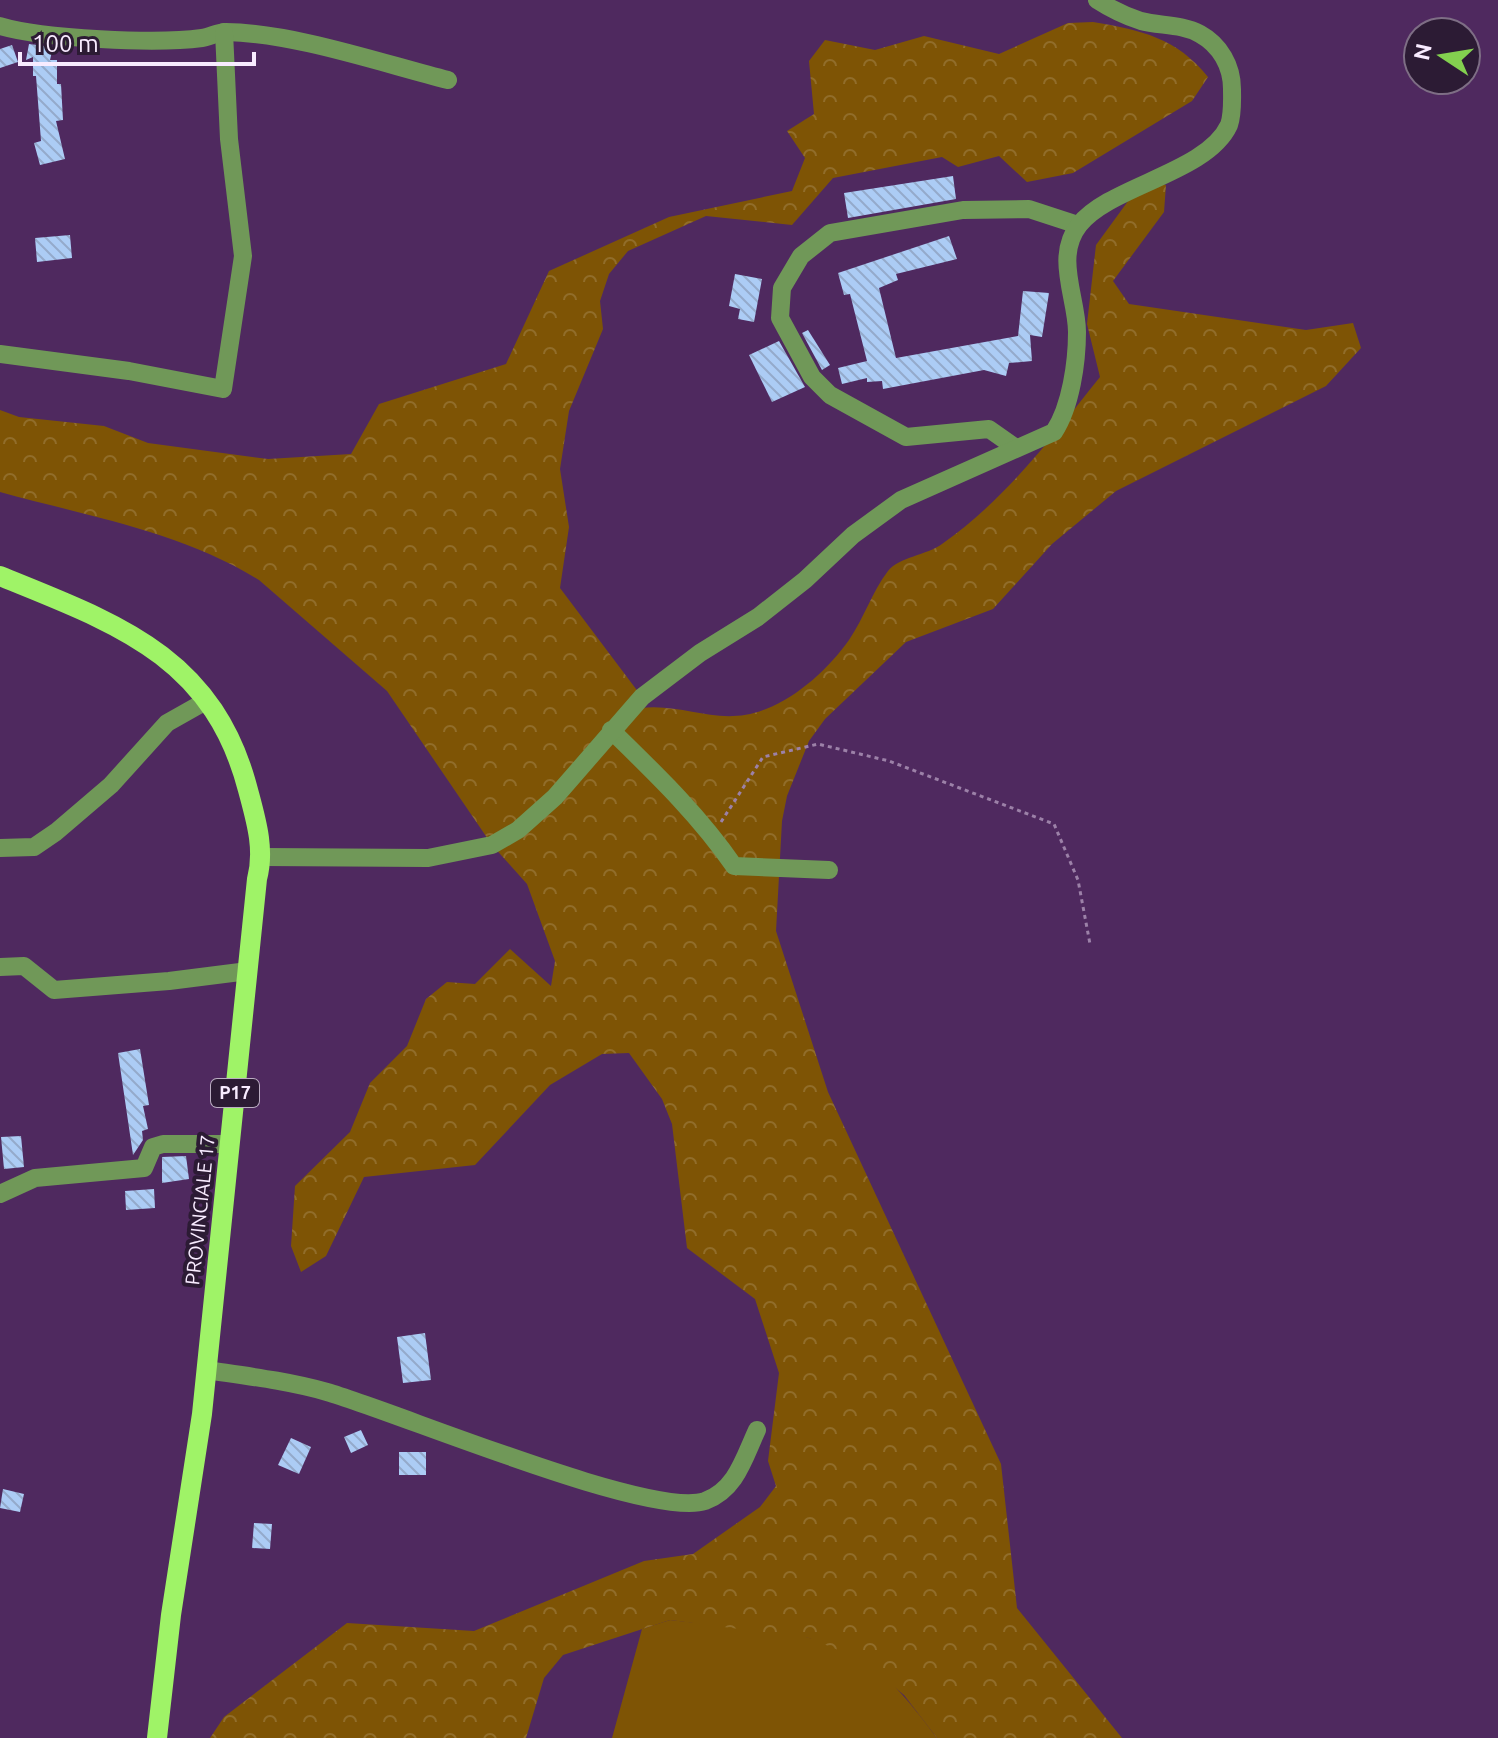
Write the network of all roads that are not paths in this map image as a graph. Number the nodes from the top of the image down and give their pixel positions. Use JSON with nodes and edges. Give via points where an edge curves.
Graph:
{"nodes":[{"id":1,"x":1097,"y":0,"type":"edge"},
{"id":2,"x":0,"y":26,"type":"edge"},
{"id":3,"x":224,"y":32,"type":"junction"},
{"id":4,"x":448,"y":80,"type":"dead end"},
{"id":5,"x":1078,"y":225,"type":"junction"},
{"id":6,"x":0,"y":354,"type":"edge"},
{"id":7,"x":1016,"y":448,"type":"junction"},
{"id":8,"x":0,"y":576,"type":"edge"},
{"id":9,"x":206,"y":701,"type":"junction"},
{"id":10,"x":611,"y":730,"type":"junction"},
{"id":11,"x":0,"y":848,"type":"edge"},
{"id":12,"x":263,"y":857,"type":"junction"},
{"id":13,"x":829,"y":870,"type":"dead end"},
{"id":14,"x":0,"y":967,"type":"edge"},
{"id":15,"x":248,"y":971,"type":"junction"},
{"id":16,"x":230,"y":1144,"type":"junction"},
{"id":17,"x":0,"y":1194,"type":"edge"},
{"id":18,"x":207,"y":1370,"type":"junction"},
{"id":19,"x":757,"y":1430,"type":"dead end"},
{"id":20,"x":157,"y":1738,"type":"edge"}],
"edges":[{"from":1,"to":5,"type":"street","via":[[1142,21],[1199,34],[1213,44],[1229,65],[1232,109],[1228,125],[1208,147]]},
{"from":2,"to":3,"type":"street","via":[[109,38],[203,38]]},
{"from":3,"to":4,"type":"street","via":[[298,42]]},
{"from":3,"to":6,"type":"street","via":[[229,139],[243,256],[223,389]]},
{"from":5,"to":7,"type":"street","via":[[1068,253],[1077,331],[1062,420],[1040,441]]},
{"from":5,"to":7,"type":"street","via":[[1029,209],[963,210],[830,233],[801,256],[782,288],[780,318],[812,377],[830,395],[906,437],[989,429]]},
{"from":7,"to":10,"type":"street","via":[[901,500],[758,617],[642,697]]},
{"from":8,"to":9,"type":"main road","name":"PROVINCIALE 17","number":"P17","via":[[112,622],[182,671]]},
{"from":9,"to":11,"type":"street","via":[[167,723],[111,785],[56,832],[34,847]]},
{"from":9,"to":12,"type":"main road","name":"PROVINCIALE 17","number":"P17","via":[[229,735],[243,771]]},
{"from":10,"to":12,"type":"street","via":[[555,797],[492,845],[428,858]]},
{"from":10,"to":13,"type":"street","via":[[713,835],[734,866]]},
{"from":12,"to":15,"type":"main road","name":"PROVINCIALE 17","number":"P17"},
{"from":14,"to":15,"type":"street","via":[[24,966],[54,990]]},
{"from":15,"to":16,"type":"main road","name":"PROVINCIALE 17","number":"P17"},
{"from":16,"to":17,"type":"street","via":[[163,1144],[153,1147],[144,1168],[35,1178]]},
{"from":16,"to":18,"type":"main road","name":"PROVINCIALE 17","number":"P17"},
{"from":18,"to":19,"type":"street","via":[[326,1391],[601,1486],[663,1500],[702,1502],[724,1492]]},
{"from":18,"to":20,"type":"main road","name":"PROVINCIALE 17","number":"P17"}]}
